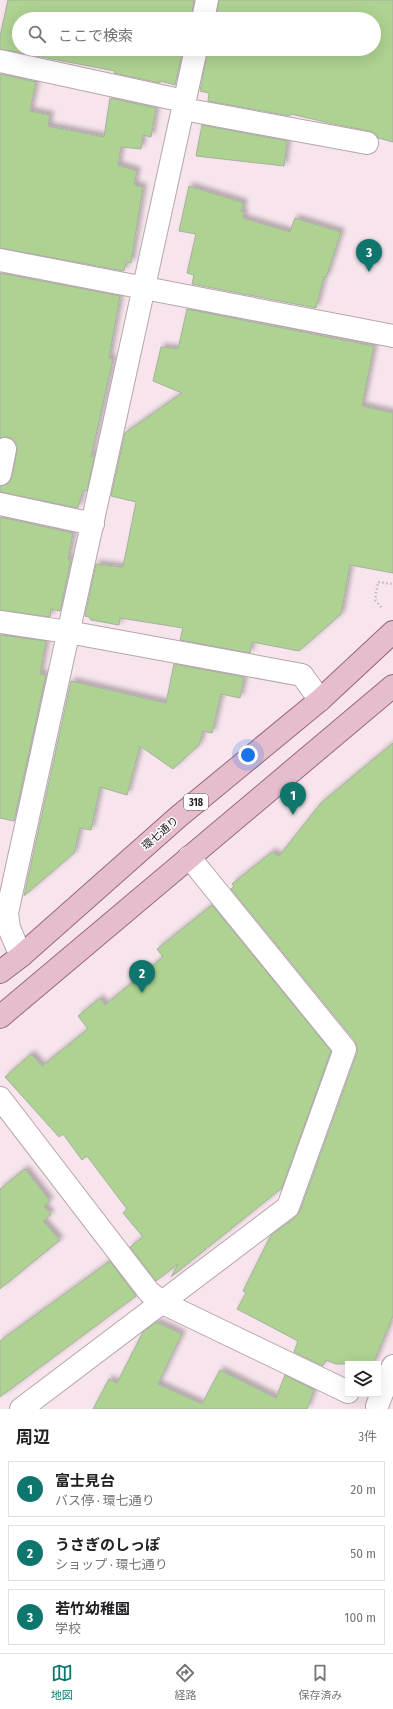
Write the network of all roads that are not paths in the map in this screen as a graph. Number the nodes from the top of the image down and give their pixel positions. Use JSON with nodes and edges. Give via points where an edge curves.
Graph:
{"nodes":[{"id":1,"x":207,"y":0,"type":"edge"},
{"id":2,"x":204,"y":12,"type":"edge"},
{"id":3,"x":194,"y":56,"type":"edge"},
{"id":4,"x":0,"y":61,"type":"edge"},
{"id":5,"x":183,"y":105,"type":"junction"},
{"id":6,"x":367,"y":143,"type":"dead end"},
{"id":7,"x":0,"y":260,"type":"edge"},
{"id":8,"x":144,"y":288,"type":"junction"},
{"id":9,"x":393,"y":336,"type":"edge"},
{"id":10,"x":5,"y":449,"type":"dead end"},
{"id":11,"x":0,"y":474,"type":"edge"},
{"id":12,"x":0,"y":504,"type":"edge"},
{"id":13,"x":93,"y":524,"type":"junction"},
{"id":14,"x":0,"y":622,"type":"edge"},
{"id":15,"x":68,"y":632,"type":"junction"},
{"id":16,"x":393,"y":632,"type":"edge"},
{"id":17,"x":391,"y":690,"type":"edge"},
{"id":18,"x":320,"y":700,"type":"junction"},
{"id":19,"x":189,"y":857,"type":"junction"},
{"id":20,"x":3,"y":912,"type":"edge"},
{"id":21,"x":21,"y":956,"type":"junction"},
{"id":22,"x":0,"y":972,"type":"edge"},
{"id":23,"x":0,"y":1017,"type":"edge"},
{"id":24,"x":0,"y":1098,"type":"edge"},
{"id":25,"x":163,"y":1303,"type":"junction"},
{"id":26,"x":393,"y":1366,"type":"edge"},
{"id":27,"x":345,"y":1391,"type":"edge"},
{"id":28,"x":359,"y":1397,"type":"edge"},
{"id":29,"x":381,"y":1407,"type":"edge"},
{"id":30,"x":22,"y":1409,"type":"edge"}],
"edges":[{"from":1,"to":2,"type":"street"},
{"from":3,"to":5,"type":"street"},
{"from":4,"to":5,"type":"street"},
{"from":5,"to":6,"type":"street"},
{"from":5,"to":8,"type":"street"},
{"from":7,"to":8,"type":"street"},
{"from":8,"to":9,"type":"street"},
{"from":8,"to":13,"type":"street"},
{"from":10,"to":11,"type":"street"},
{"from":12,"to":13,"type":"street"},
{"from":13,"to":15,"type":"street"},
{"from":14,"to":15,"type":"street"},
{"from":15,"to":18,"type":"street","via":[[302,675]]},
{"from":15,"to":20,"type":"street"},
{"from":16,"to":18,"type":"main road","name":"環七通り","number":"318"},
{"from":17,"to":19,"type":"main road"},
{"from":18,"to":21,"type":"main road","name":"環七通り","number":"318","via":[[178,817]]},
{"from":19,"to":23,"type":"main road"},
{"from":19,"to":25,"type":"street","via":[[345,1049],[288,1207]]},
{"from":20,"to":21,"type":"street"},
{"from":21,"to":22,"type":"main road","name":"環七通り","number":"318"},
{"from":24,"to":25,"type":"street","via":[[149,1292]]},
{"from":25,"to":27,"type":"street"},
{"from":25,"to":30,"type":"street"},
{"from":26,"to":29,"type":"street"},
{"from":28,"to":29,"type":"street"}]}
